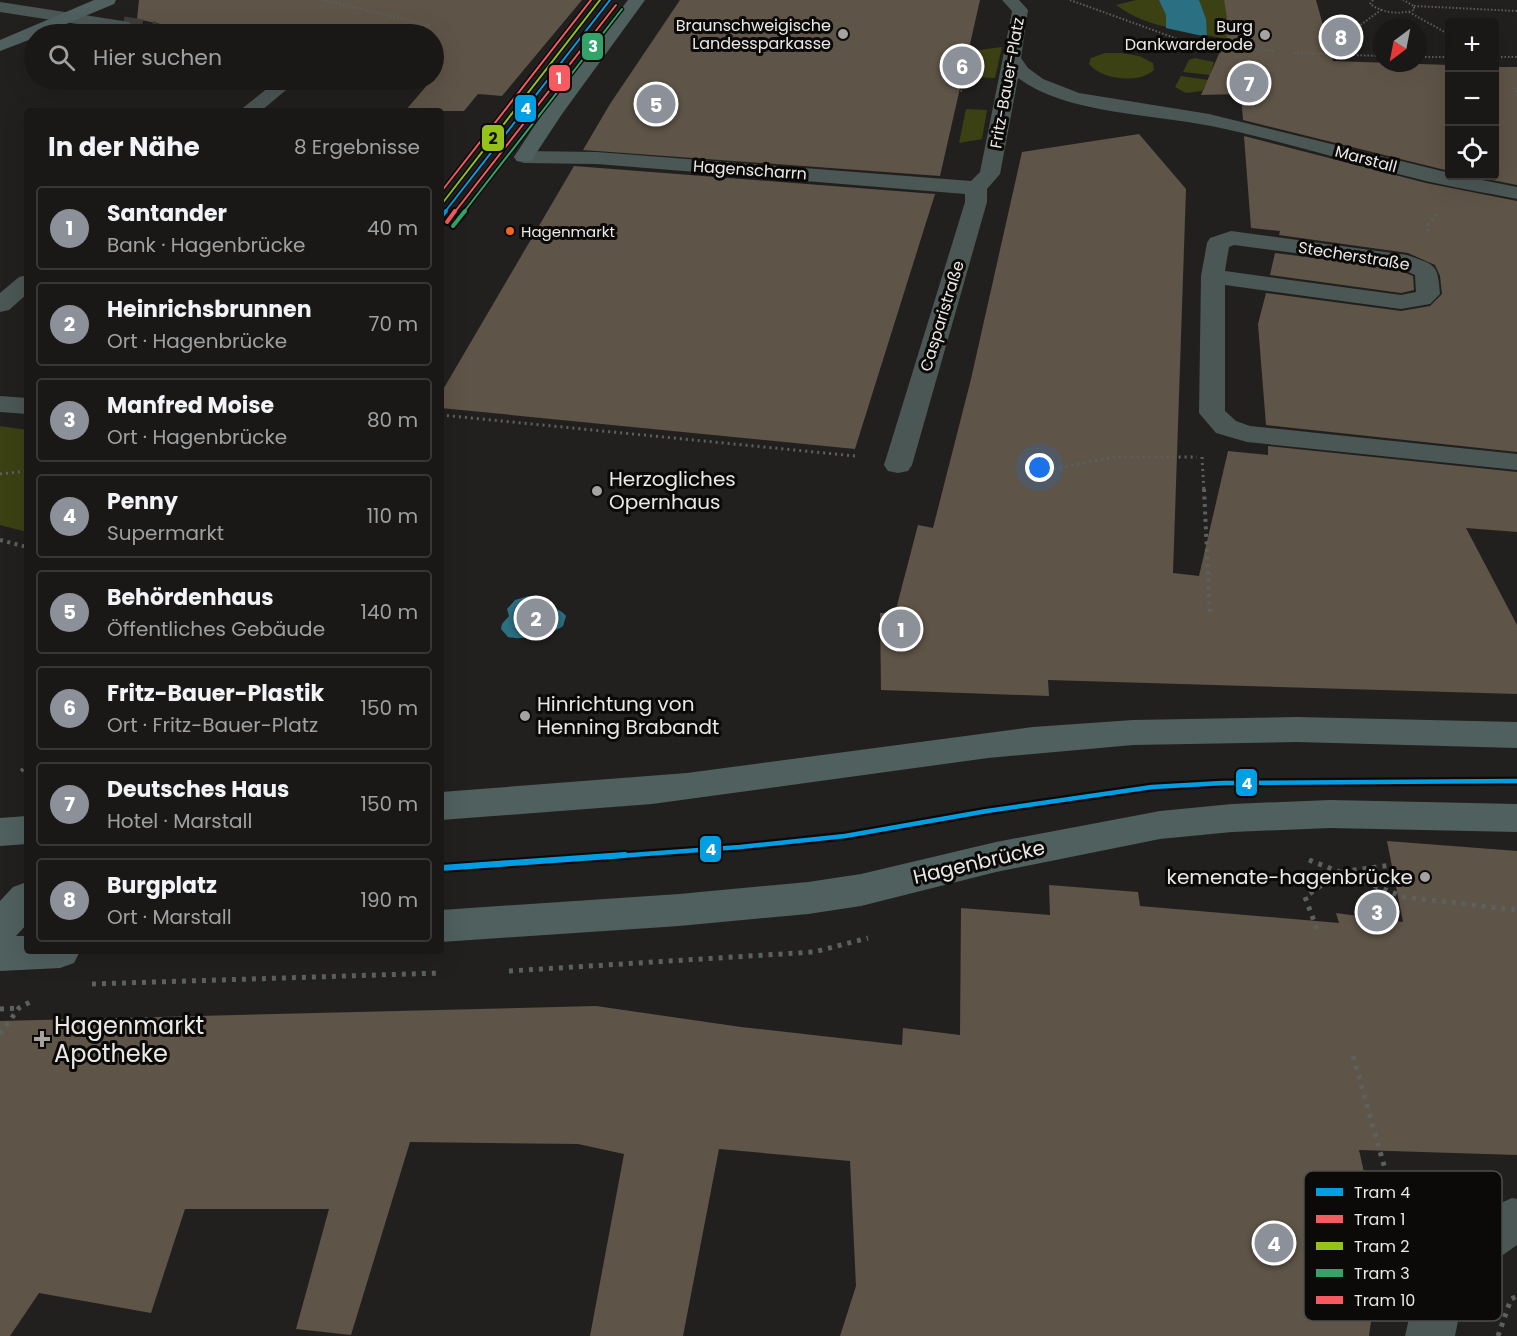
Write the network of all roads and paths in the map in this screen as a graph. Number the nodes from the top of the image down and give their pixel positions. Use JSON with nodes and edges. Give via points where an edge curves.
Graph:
{"nodes":[{"id":1,"x":108,"y":0,"type":"tunnel mouth"},
{"id":2,"x":323,"y":0,"type":"edge"},
{"id":3,"x":637,"y":0,"type":"edge"},
{"id":4,"x":1010,"y":0,"type":"edge"},
{"id":5,"x":1070,"y":0,"type":"edge"},
{"id":6,"x":1373,"y":0,"type":"edge"},
{"id":7,"x":1403,"y":0,"type":"edge"},
{"id":8,"x":1414,"y":6,"type":"junction"},
{"id":9,"x":0,"y":8,"type":"edge"},
{"id":10,"x":1381,"y":10,"type":"junction"},
{"id":11,"x":1517,"y":11,"type":"edge"},
{"id":12,"x":1408,"y":12,"type":"junction"},
{"id":13,"x":66,"y":18,"type":"junction"},
{"id":14,"x":0,"y":22,"type":"edge"},
{"id":15,"x":52,"y":24,"type":"edge"},
{"id":16,"x":109,"y":24,"type":"tunnel mouth"},
{"id":17,"x":425,"y":24,"type":"edge"},
{"id":18,"x":1445,"y":33,"type":"edge"},
{"id":19,"x":24,"y":36,"type":"edge"},
{"id":20,"x":0,"y":46,"type":"edge"},
{"id":21,"x":1275,"y":51,"type":"dead end"},
{"id":22,"x":1294,"y":53,"type":"dead end"},
{"id":23,"x":1321,"y":54,"type":"junction"},
{"id":24,"x":1373,"y":56,"type":"edge"},
{"id":25,"x":1427,"y":57,"type":"edge"},
{"id":26,"x":1445,"y":57,"type":"edge"},
{"id":27,"x":1499,"y":57,"type":"edge"},
{"id":28,"x":1517,"y":57,"type":"edge"},
{"id":29,"x":1012,"y":58,"type":"junction"},
{"id":30,"x":1514,"y":88,"type":"dead end"},
{"id":31,"x":276,"y":90,"type":"edge"},
{"id":32,"x":950,"y":90,"type":"dead end"},
{"id":33,"x":964,"y":91,"type":"dead end"},
{"id":34,"x":1517,"y":92,"type":"edge"},
{"id":35,"x":253,"y":108,"type":"edge"},
{"id":36,"x":524,"y":157,"type":"joint"},
{"id":37,"x":983,"y":179,"type":"junction"},
{"id":38,"x":1461,"y":182,"type":"junction"},
{"id":39,"x":471,"y":189,"type":"dead end"},
{"id":40,"x":1517,"y":193,"type":"edge"},
{"id":41,"x":462,"y":202,"type":"dead end"},
{"id":42,"x":1412,"y":264,"type":"junction"},
{"id":43,"x":1213,"y":276,"type":"junction"},
{"id":44,"x":24,"y":285,"type":"edge"},
{"id":45,"x":0,"y":305,"type":"edge"},
{"id":46,"x":0,"y":404,"type":"edge"},
{"id":47,"x":24,"y":406,"type":"edge"},
{"id":48,"x":444,"y":415,"type":"edge"},
{"id":49,"x":1226,"y":427,"type":"junction"},
{"id":50,"x":1202,"y":456,"type":"junction"},
{"id":51,"x":865,"y":457,"type":"dead end"},
{"id":52,"x":1517,"y":462,"type":"edge"},
{"id":53,"x":898,"y":465,"type":"dead end"},
{"id":54,"x":24,"y":471,"type":"edge"},
{"id":55,"x":1042,"y":471,"type":"dead end"},
{"id":56,"x":0,"y":474,"type":"edge"},
{"id":57,"x":0,"y":540,"type":"edge"},
{"id":58,"x":24,"y":546,"type":"edge"},
{"id":59,"x":1210,"y":616,"type":"dead end"},
{"id":60,"x":1517,"y":735,"type":"edge"},
{"id":61,"x":24,"y":768,"type":"edge"},
{"id":62,"x":21,"y":771,"type":"dead end"},
{"id":63,"x":444,"y":806,"type":"edge"},
{"id":64,"x":1517,"y":818,"type":"edge"},
{"id":65,"x":24,"y":830,"type":"edge"},
{"id":66,"x":0,"y":832,"type":"edge"},
{"id":67,"x":1303,"y":858,"type":"dead end"},
{"id":68,"x":1392,"y":865,"type":"dead end"},
{"id":69,"x":1340,"y":872,"type":"junction"},
{"id":70,"x":24,"y":901,"type":"edge"},
{"id":71,"x":1517,"y":910,"type":"edge"},
{"id":72,"x":444,"y":926,"type":"edge"},
{"id":73,"x":0,"y":927,"type":"edge"},
{"id":74,"x":1317,"y":929,"type":"dead end"},
{"id":75,"x":24,"y":953,"type":"edge"},
{"id":76,"x":0,"y":954,"type":"edge"},
{"id":77,"x":0,"y":1009,"type":"edge"},
{"id":78,"x":0,"y":1034,"type":"edge"},
{"id":79,"x":1353,"y":1056,"type":"dead end"},
{"id":80,"x":1386,"y":1171,"type":"edge"},
{"id":81,"x":1517,"y":1222,"type":"edge"},
{"id":82,"x":1502,"y":1228,"type":"edge"},
{"id":83,"x":1517,"y":1296,"type":"edge"},
{"id":84,"x":1433,"y":1321,"type":"edge"},
{"id":85,"x":1430,"y":1336,"type":"edge"},
{"id":86,"x":1498,"y":1336,"type":"edge"}],
"edges":[{"from":1,"to":13,"type":"main road"},
{"from":2,"to":17,"type":"path"},
{"from":3,"to":36,"type":"main road"},
{"from":4,"to":29,"type":"street","name":"Fritz-Bauer-Platz","via":[[1020,9]]},
{"from":5,"to":21,"type":"path","via":[[1186,42]]},
{"from":6,"to":10,"type":"path","via":[[1370,4]]},
{"from":7,"to":8,"type":"path"},
{"from":8,"to":11,"type":"path"},
{"from":8,"to":12,"type":"path"},
{"from":9,"to":13,"type":"street"},
{"from":10,"to":12,"type":"path"},
{"from":10,"to":23,"type":"path"},
{"from":12,"to":18,"type":"path"},
{"from":13,"to":14,"type":"street"},
{"from":13,"to":15,"type":"main road"},
{"from":13,"to":16,"type":"street"},
{"from":19,"to":20,"type":"main road"},
{"from":22,"to":23,"type":"path"},
{"from":23,"to":24,"type":"path"},
{"from":25,"to":26,"type":"path"},
{"from":27,"to":28,"type":"path"},
{"from":29,"to":37,"type":"street","name":"Fritz-Bauer-Platz"},
{"from":29,"to":38,"type":"street","name":"Marstall","via":[[1027,77],[1060,94],[1216,121]]},
{"from":30,"to":34,"type":"path"},
{"from":31,"to":35,"type":"street"},
{"from":32,"to":33,"type":"path"},
{"from":36,"to":37,"type":"street","name":"Hagenscharrn"},
{"from":37,"to":53,"type":"street","name":"Casparistraße"},
{"from":38,"to":40,"type":"street","name":"Marstall"},
{"from":38,"to":42,"type":"path","via":[[1428,225],[1427,257]]},
{"from":39,"to":41,"type":"path"},
{"from":42,"to":43,"type":"street","name":"Stecherstraße","via":[[1231,238],[1218,243]]},
{"from":42,"to":43,"type":"street","name":"Stecherstraße","via":[[1427,273],[1428,294],[1413,302]]},
{"from":43,"to":49,"type":"street","name":"Stecherstraße","via":[[1212,413]]},
{"from":44,"to":45,"type":"street"},
{"from":46,"to":47,"type":"street"},
{"from":48,"to":51,"type":"path"},
{"from":49,"to":50,"type":"path"},
{"from":49,"to":52,"type":"street","via":[[1246,434]]},
{"from":50,"to":55,"type":"path","via":[[1114,458]]},
{"from":50,"to":59,"type":"path"},
{"from":54,"to":56,"type":"path"},
{"from":57,"to":58,"type":"path"},
{"from":60,"to":63,"type":"main road","via":[[1237,729],[1078,736],[958,748],[719,782]]},
{"from":61,"to":62,"type":"path"},
{"from":64,"to":72,"type":"main road","name":"Hagenbrücke","via":[[1330,814],[1160,825],[808,898]]},
{"from":65,"to":66,"type":"main road"},
{"from":67,"to":69,"type":"path"},
{"from":68,"to":69,"type":"path"},
{"from":69,"to":71,"type":"path","via":[[1404,897]]},
{"from":69,"to":74,"type":"path","via":[[1305,897]]},
{"from":70,"to":73,"type":"main road"},
{"from":75,"to":76,"type":"main road"},
{"from":77,"to":78,"type":"path","via":[[19,1008]]},
{"from":79,"to":80,"type":"path"},
{"from":81,"to":82,"type":"street"},
{"from":83,"to":86,"type":"path","via":[[1511,1299]]},
{"from":84,"to":85,"type":"street"}]}
